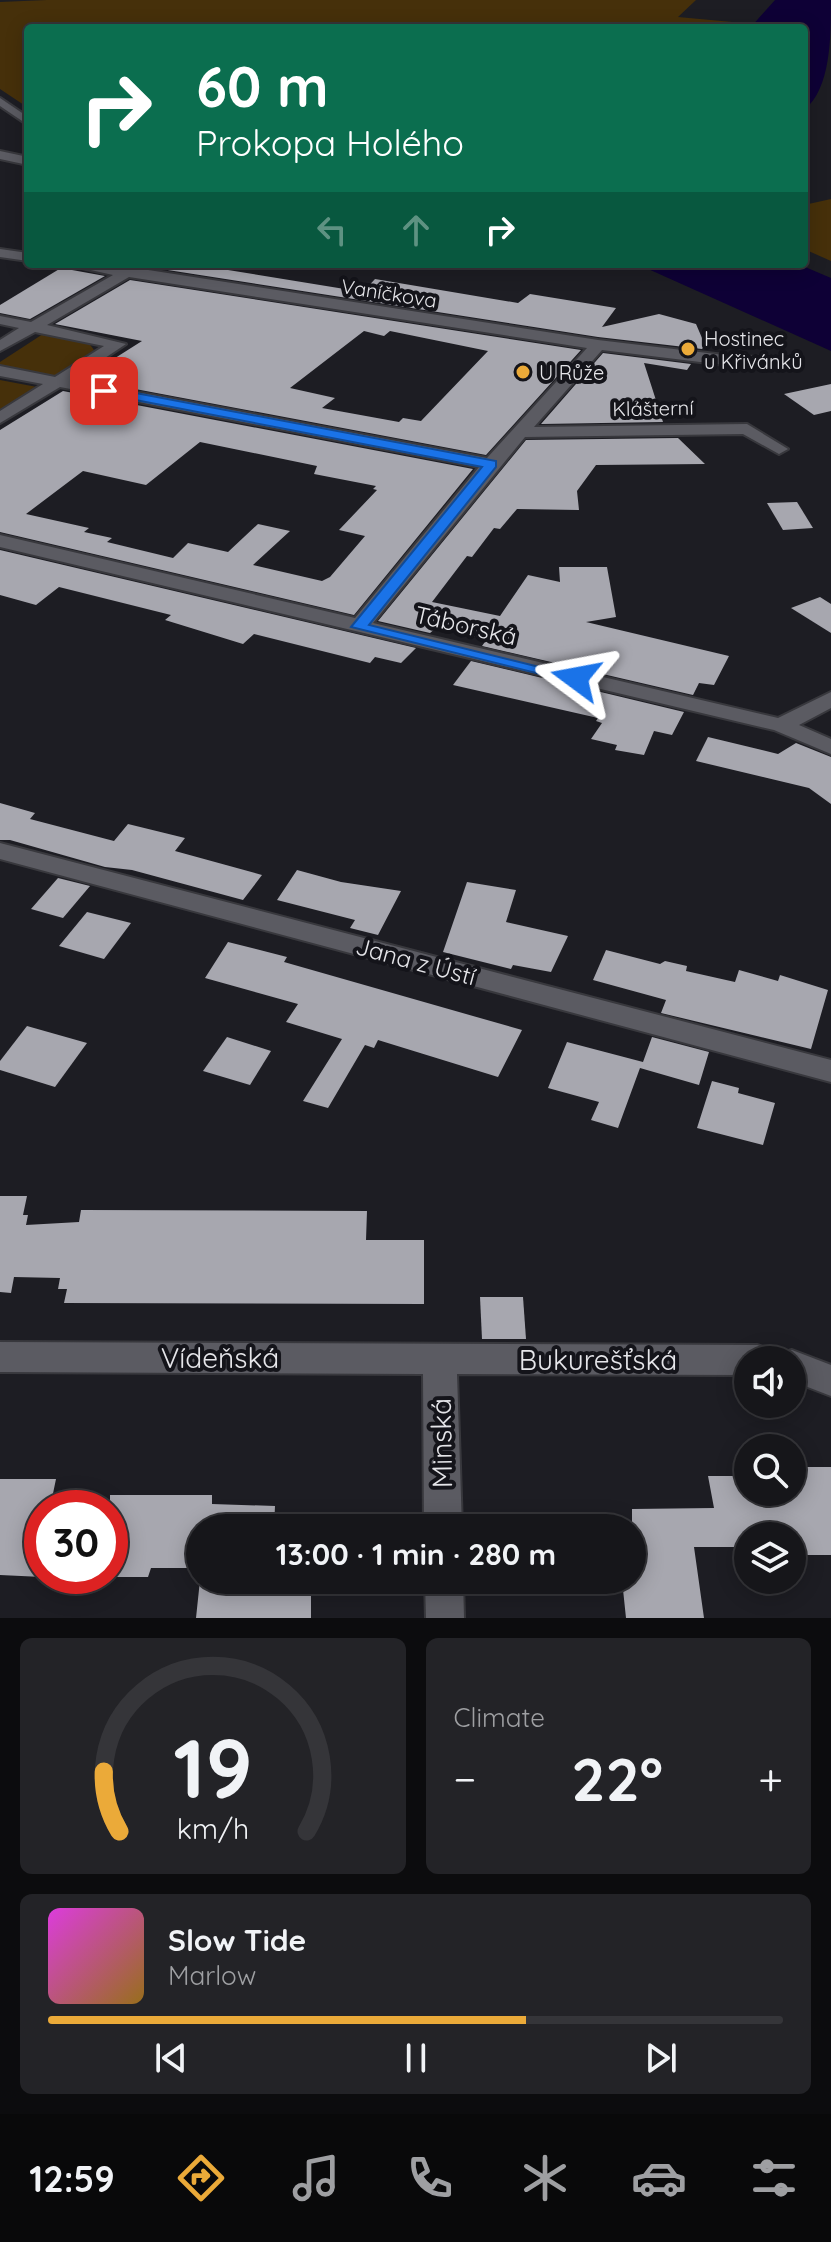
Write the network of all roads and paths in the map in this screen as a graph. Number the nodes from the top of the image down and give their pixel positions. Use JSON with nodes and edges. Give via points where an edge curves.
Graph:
{"nodes":[{"id":1,"x":0,"y":101,"type":"edge"},
{"id":2,"x":24,"y":119,"type":"edge"},
{"id":3,"x":0,"y":155,"type":"edge"},
{"id":4,"x":24,"y":160,"type":"edge"},
{"id":5,"x":0,"y":253,"type":"edge"},
{"id":6,"x":24,"y":256,"type":"edge"},
{"id":7,"x":133,"y":268,"type":"edge"},
{"id":8,"x":0,"y":320,"type":"edge"},
{"id":9,"x":34,"y":326,"type":"junction"},
{"id":10,"x":598,"y":345,"type":"junction"},
{"id":11,"x":0,"y":346,"type":"edge"},
{"id":12,"x":784,"y":359,"type":"dead end"},
{"id":13,"x":0,"y":371,"type":"edge"},
{"id":14,"x":59,"y":382,"type":"junction"},
{"id":15,"x":0,"y":418,"type":"edge"},
{"id":16,"x":520,"y":432,"type":"junction"},
{"id":17,"x":779,"y":449,"type":"dead end"},
{"id":18,"x":491,"y":464,"type":"junction"},
{"id":19,"x":0,"y":541,"type":"edge"},
{"id":20,"x":359,"y":627,"type":"junction"},
{"id":21,"x":831,"y":699,"type":"edge"},
{"id":22,"x":781,"y":725,"type":"junction"},
{"id":23,"x":831,"y":747,"type":"edge"},
{"id":24,"x":0,"y":851,"type":"edge"},
{"id":25,"x":831,"y":1071,"type":"edge"},
{"id":26,"x":0,"y":1357,"type":"edge"},
{"id":27,"x":440,"y":1358,"type":"junction"},
{"id":28,"x":734,"y":1360,"type":"edge"},
{"id":29,"x":806,"y":1371,"type":"edge"},
{"id":30,"x":831,"y":1381,"type":"edge"},
{"id":31,"x":443,"y":1514,"type":"edge"},
{"id":32,"x":444,"y":1594,"type":"edge"},
{"id":33,"x":445,"y":1618,"type":"edge"}],
"edges":[{"from":1,"to":2,"type":"street"},
{"from":3,"to":4,"type":"street"},
{"from":5,"to":6,"type":"street"},
{"from":7,"to":9,"type":"street"},
{"from":7,"to":10,"type":"street","name":"Vaníčkova"},
{"from":8,"to":9,"type":"street"},
{"from":9,"to":11,"type":"street"},
{"from":9,"to":14,"type":"street","via":[[118,344]]},
{"from":10,"to":12,"type":"street","name":"Vaníčkova","via":[[741,362]]},
{"from":10,"to":16,"type":"street"},
{"from":13,"to":14,"type":"street"},
{"from":14,"to":15,"type":"street"},
{"from":14,"to":18,"type":"street"},
{"from":16,"to":17,"type":"street","name":"Klášterní","via":[[747,429]]},
{"from":16,"to":18,"type":"street"},
{"from":18,"to":20,"type":"street"},
{"from":19,"to":20,"type":"street","name":"Táborská"},
{"from":20,"to":22,"type":"street","name":"Táborská"},
{"from":21,"to":22,"type":"street"},
{"from":22,"to":23,"type":"street","name":"Táborská"},
{"from":24,"to":25,"type":"street","name":"Jana z Ústí"},
{"from":26,"to":27,"type":"street","name":"Vídeňská"},
{"from":27,"to":28,"type":"street","name":"Bukurešťská"},
{"from":27,"to":31,"type":"street","name":"Minská"},
{"from":29,"to":30,"type":"street"},
{"from":32,"to":33,"type":"street"}]}
